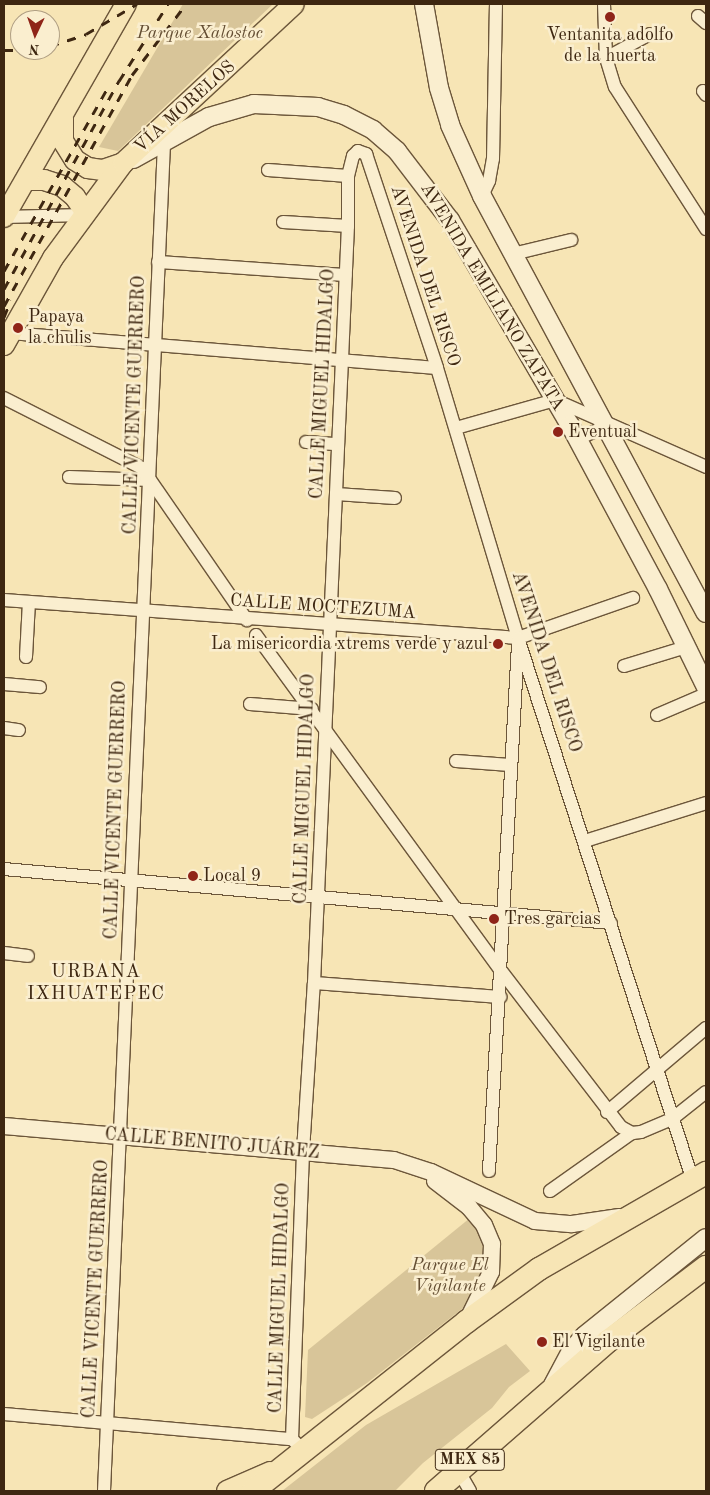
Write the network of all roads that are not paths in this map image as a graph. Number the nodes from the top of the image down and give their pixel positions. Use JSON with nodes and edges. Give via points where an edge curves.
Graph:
{"nodes":[{"id":1,"x":126,"y":4,"type":"edge"},
{"id":2,"x":294,"y":4,"type":"edge"},
{"id":3,"x":424,"y":4,"type":"edge"},
{"id":4,"x":496,"y":4,"type":"edge"},
{"id":5,"x":604,"y":4,"type":"edge"},
{"id":6,"x":650,"y":34,"type":"dead end"},
{"id":7,"x":606,"y":58,"type":"junction"},
{"id":8,"x":63,"y":118,"type":"junction"},
{"id":9,"x":161,"y":137,"type":"junction"},
{"id":10,"x":366,"y":154,"type":"joint"},
{"id":11,"x":123,"y":163,"type":"junction"},
{"id":12,"x":268,"y":170,"type":"dead end"},
{"id":13,"x":348,"y":176,"type":"junction"},
{"id":14,"x":26,"y":180,"type":"junction"},
{"id":15,"x":482,"y":196,"type":"junction"},
{"id":16,"x":84,"y":214,"type":"junction"},
{"id":17,"x":4,"y":217,"type":"edge"},
{"id":18,"x":283,"y":222,"type":"dead end"},
{"id":19,"x":348,"y":226,"type":"junction"},
{"id":20,"x":706,"y":229,"type":"edge"},
{"id":21,"x":571,"y":240,"type":"dead end"},
{"id":22,"x":513,"y":254,"type":"junction"},
{"id":23,"x":158,"y":262,"type":"junction"},
{"id":24,"x":346,"y":275,"type":"junction"},
{"id":25,"x":7,"y":339,"type":"edge"},
{"id":26,"x":154,"y":344,"type":"junction"},
{"id":27,"x":340,"y":361,"type":"junction"},
{"id":28,"x":437,"y":368,"type":"junction"},
{"id":29,"x":4,"y":398,"type":"edge"},
{"id":30,"x":555,"y":400,"type":"junction"},
{"id":31,"x":607,"y":426,"type":"junction"},
{"id":32,"x":456,"y":428,"type":"junction"},
{"id":33,"x":577,"y":439,"type":"junction"},
{"id":34,"x":306,"y":442,"type":"dead end"},
{"id":35,"x":338,"y":444,"type":"junction"},
{"id":36,"x":706,"y":467,"type":"edge"},
{"id":37,"x":69,"y":477,"type":"dead end"},
{"id":38,"x":150,"y":480,"type":"junction"},
{"id":39,"x":336,"y":494,"type":"junction"},
{"id":40,"x":395,"y":498,"type":"dead end"},
{"id":41,"x":633,"y":598,"type":"dead end"},
{"id":42,"x":4,"y":600,"type":"edge"},
{"id":43,"x":29,"y":602,"type":"junction"},
{"id":44,"x":142,"y":610,"type":"junction"},
{"id":45,"x":706,"y":613,"type":"edge"},
{"id":46,"x":247,"y":620,"type":"junction"},
{"id":47,"x":329,"y":626,"type":"junction"},
{"id":48,"x":256,"y":635,"type":"dead end"},
{"id":49,"x":518,"y":638,"type":"junction"},
{"id":50,"x":686,"y":647,"type":"junction"},
{"id":51,"x":26,"y":657,"type":"dead end"},
{"id":52,"x":624,"y":666,"type":"dead end"},
{"id":53,"x":4,"y":684,"type":"edge"},
{"id":54,"x":40,"y":687,"type":"dead end"},
{"id":55,"x":706,"y":687,"type":"edge"},
{"id":56,"x":706,"y":694,"type":"edge"},
{"id":57,"x":250,"y":704,"type":"dead end"},
{"id":58,"x":312,"y":709,"type":"junction"},
{"id":59,"x":657,"y":715,"type":"dead end"},
{"id":60,"x":4,"y":728,"type":"edge"},
{"id":61,"x":19,"y":730,"type":"dead end"},
{"id":62,"x":326,"y":730,"type":"junction"},
{"id":63,"x":456,"y":761,"type":"dead end"},
{"id":64,"x":510,"y":765,"type":"junction"},
{"id":65,"x":706,"y":803,"type":"edge"},
{"id":66,"x":585,"y":841,"type":"junction"},
{"id":67,"x":4,"y":868,"type":"edge"},
{"id":68,"x":130,"y":880,"type":"junction"},
{"id":69,"x":318,"y":895,"type":"junction"},
{"id":70,"x":456,"y":908,"type":"junction"},
{"id":71,"x":504,"y":913,"type":"junction"},
{"id":72,"x":611,"y":924,"type":"junction"},
{"id":73,"x":4,"y":953,"type":"edge"},
{"id":74,"x":28,"y":956,"type":"dead end"},
{"id":75,"x":502,"y":972,"type":"junction"},
{"id":76,"x":314,"y":983,"type":"junction"},
{"id":77,"x":500,"y":997,"type":"junction"},
{"id":78,"x":706,"y":1028,"type":"edge"},
{"id":79,"x":657,"y":1068,"type":"junction"},
{"id":80,"x":706,"y":1092,"type":"edge"},
{"id":81,"x":607,"y":1112,"type":"junction"},
{"id":82,"x":672,"y":1119,"type":"junction"},
{"id":83,"x":4,"y":1126,"type":"edge"},
{"id":84,"x":632,"y":1133,"type":"junction"},
{"id":85,"x":121,"y":1137,"type":"junction"},
{"id":86,"x":303,"y":1151,"type":"junction"},
{"id":87,"x":419,"y":1168,"type":"junction"},
{"id":88,"x":489,"y":1171,"type":"dead end"},
{"id":89,"x":700,"y":1177,"type":"edge"},
{"id":90,"x":550,"y":1191,"type":"dead end"},
{"id":91,"x":628,"y":1215,"type":"junction"},
{"id":92,"x":706,"y":1238,"type":"edge"},
{"id":93,"x":706,"y":1267,"type":"edge"},
{"id":94,"x":466,"y":1322,"type":"junction"},
{"id":95,"x":548,"y":1394,"type":"junction"},
{"id":96,"x":4,"y":1414,"type":"edge"},
{"id":97,"x":108,"y":1426,"type":"junction"},
{"id":98,"x":298,"y":1445,"type":"junction"},
{"id":99,"x":285,"y":1465,"type":"junction"},
{"id":100,"x":458,"y":1470,"type":"junction"},
{"id":101,"x":104,"y":1491,"type":"edge"},
{"id":102,"x":227,"y":1491,"type":"edge"},
{"id":103,"x":253,"y":1491,"type":"edge"},
{"id":104,"x":436,"y":1491,"type":"edge"},
{"id":105,"x":470,"y":1491,"type":"edge"}],
"edges":[{"from":1,"to":8,"type":"main road"},
{"from":2,"to":9,"type":"main road","name":"VÍA MORELOS"},
{"from":3,"to":15,"type":"main road","name":"AVENIDA EMILIANO ZAPATA","via":[[438,88],[450,125]]},
{"from":4,"to":15,"type":"street","via":[[493,159],[489,182]]},
{"from":5,"to":7,"type":"street"},
{"from":6,"to":7,"type":"street"},
{"from":7,"to":20,"type":"street","via":[[615,87]]},
{"from":8,"to":11,"type":"main road","via":[[63,141],[75,160],[88,168],[103,170]]},
{"from":8,"to":14,"type":"main road"},
{"from":9,"to":11,"type":"main road","name":"VÍA MORELOS"},
{"from":9,"to":23,"type":"street","name":"CALLE VICENTE GUERRERO"},
{"from":9,"to":30,"type":"main road","name":"AVENIDA EMILIANO ZAPATA","via":[[254,104],[318,107],[344,114],[373,130],[397,151],[450,220]]},
{"from":10,"to":13,"type":"street","name":"CALLE MIGUEL HIDALGO","via":[[355,153]]},
{"from":10,"to":28,"type":"street","name":"AVENIDA DEL RISCO"},
{"from":11,"to":16,"type":"main road","name":"VÍA MORELOS"},
{"from":12,"to":13,"type":"street"},
{"from":13,"to":19,"type":"street","name":"CALLE MIGUEL HIDALGO"},
{"from":14,"to":16,"type":"main road","via":[[44,180],[62,186],[76,197]]},
{"from":14,"to":17,"type":"main road"},
{"from":15,"to":22,"type":"main road","name":"AVENIDA EMILIANO ZAPATA"},
{"from":16,"to":17,"type":"street"},
{"from":16,"to":25,"type":"main road","via":[[53,258]]},
{"from":18,"to":19,"type":"street"},
{"from":19,"to":24,"type":"street","name":"CALLE MIGUEL HIDALGO"},
{"from":21,"to":22,"type":"street"},
{"from":22,"to":31,"type":"main road","name":"AVENIDA EMILIANO ZAPATA"},
{"from":23,"to":24,"type":"street"},
{"from":23,"to":26,"type":"street","name":"CALLE VICENTE GUERRERO"},
{"from":24,"to":27,"type":"street","name":"CALLE MIGUEL HIDALGO"},
{"from":25,"to":26,"type":"street"},
{"from":26,"to":27,"type":"street"},
{"from":26,"to":38,"type":"street","name":"CALLE VICENTE GUERRERO"},
{"from":27,"to":28,"type":"street"},
{"from":27,"to":35,"type":"street","name":"CALLE MIGUEL HIDALGO"},
{"from":28,"to":32,"type":"street","name":"AVENIDA DEL RISCO"},
{"from":29,"to":38,"type":"street","via":[[134,461]]},
{"from":30,"to":31,"type":"street"},
{"from":30,"to":32,"type":"street"},
{"from":30,"to":33,"type":"main road","name":"AVENIDA EMILIANO ZAPATA"},
{"from":31,"to":33,"type":"street"},
{"from":31,"to":36,"type":"street"},
{"from":31,"to":45,"type":"main road","name":"AVENIDA EMILIANO ZAPATA"},
{"from":32,"to":49,"type":"street","name":"AVENIDA DEL RISCO"},
{"from":33,"to":50,"type":"main road","name":"AVENIDA EMILIANO ZAPATA"},
{"from":34,"to":35,"type":"street"},
{"from":35,"to":39,"type":"street","name":"CALLE MIGUEL HIDALGO"},
{"from":37,"to":38,"type":"street"},
{"from":38,"to":44,"type":"street","name":"CALLE VICENTE GUERRERO"},
{"from":38,"to":46,"type":"street"},
{"from":39,"to":40,"type":"street"},
{"from":39,"to":47,"type":"street","name":"CALLE MIGUEL HIDALGO"},
{"from":41,"to":49,"type":"street","name":"CALLE MOCTEZUMA"},
{"from":42,"to":43,"type":"street","name":"CALLE MOCTEZUMA"},
{"from":43,"to":44,"type":"street","name":"CALLE MOCTEZUMA"},
{"from":43,"to":51,"type":"street"},
{"from":44,"to":46,"type":"street","name":"CALLE MOCTEZUMA"},
{"from":44,"to":68,"type":"street","name":"CALLE VICENTE GUERRERO"},
{"from":46,"to":47,"type":"street","name":"CALLE MOCTEZUMA"},
{"from":47,"to":49,"type":"street","name":"CALLE MOCTEZUMA"},
{"from":47,"to":62,"type":"street","name":"CALLE MIGUEL HIDALGO"},
{"from":48,"to":58,"type":"street"},
{"from":49,"to":64,"type":"street"},
{"from":49,"to":66,"type":"street","name":"AVENIDA DEL RISCO"},
{"from":50,"to":52,"type":"street"},
{"from":50,"to":55,"type":"main road","name":"AVENIDA EMILIANO ZAPATA"},
{"from":53,"to":54,"type":"street"},
{"from":56,"to":59,"type":"street"},
{"from":57,"to":58,"type":"street"},
{"from":58,"to":62,"type":"street"},
{"from":60,"to":61,"type":"street"},
{"from":62,"to":69,"type":"street","name":"CALLE MIGUEL HIDALGO"},
{"from":62,"to":70,"type":"street"},
{"from":63,"to":64,"type":"street"},
{"from":64,"to":71,"type":"street"},
{"from":65,"to":66,"type":"street"},
{"from":66,"to":72,"type":"street","name":"AVENIDA DEL RISCO"},
{"from":67,"to":68,"type":"street"},
{"from":68,"to":69,"type":"street"},
{"from":68,"to":85,"type":"street","name":"CALLE VICENTE GUERRERO"},
{"from":69,"to":70,"type":"street"},
{"from":69,"to":76,"type":"street","name":"CALLE MIGUEL HIDALGO"},
{"from":70,"to":71,"type":"street"},
{"from":70,"to":75,"type":"street"},
{"from":71,"to":72,"type":"street"},
{"from":71,"to":75,"type":"street"},
{"from":72,"to":79,"type":"street","name":"AVENIDA DEL RISCO"},
{"from":73,"to":74,"type":"street"},
{"from":75,"to":77,"type":"street"},
{"from":75,"to":81,"type":"street"},
{"from":76,"to":77,"type":"street"},
{"from":76,"to":86,"type":"street","name":"CALLE MIGUEL HIDALGO"},
{"from":77,"to":88,"type":"street"},
{"from":78,"to":79,"type":"street"},
{"from":79,"to":81,"type":"street"},
{"from":79,"to":82,"type":"street","name":"AVENIDA DEL RISCO"},
{"from":80,"to":82,"type":"street"},
{"from":81,"to":84,"type":"street"},
{"from":82,"to":84,"type":"street"},
{"from":82,"to":89,"type":"street","name":"AVENIDA DEL RISCO"},
{"from":83,"to":85,"type":"street","name":"CALLE BENITO JUÁREZ"},
{"from":84,"to":90,"type":"street"},
{"from":85,"to":86,"type":"street","name":"CALLE BENITO JUÁREZ"},
{"from":85,"to":97,"type":"street","name":"CALLE VICENTE GUERRERO"},
{"from":86,"to":87,"type":"street","name":"CALLE BENITO JUÁREZ","via":[[394,1160]]},
{"from":86,"to":98,"type":"street","name":"CALLE MIGUEL HIDALGO"},
{"from":87,"to":91,"type":"street","name":"CALLE BENITO JUÁREZ","via":[[535,1221],[572,1224]]},
{"from":87,"to":94,"type":"street","name":"CALLE BENITO JUÁREZ","via":[[469,1207],[484,1225],[492,1244],[491,1272]]},
{"from":89,"to":91,"type":"highway"},
{"from":91,"to":94,"type":"highway","via":[[539,1269]]},
{"from":92,"to":95,"type":"main road","via":[[584,1336],[572,1350]]},
{"from":93,"to":95,"type":"highway","number":"MEX 85","via":[[642,1314]]},
{"from":94,"to":98,"type":"highway"},
{"from":95,"to":100,"type":"highway","number":"MEX 85"},
{"from":96,"to":97,"type":"street"},
{"from":97,"to":98,"type":"street"},
{"from":97,"to":101,"type":"street","name":"CALLE VICENTE GUERRERO"},
{"from":98,"to":99,"type":"highway"},
{"from":99,"to":102,"type":"main road"},
{"from":99,"to":103,"type":"highway"},
{"from":100,"to":104,"type":"highway","number":"MEX 85"},
{"from":100,"to":105,"type":"street"}]}
